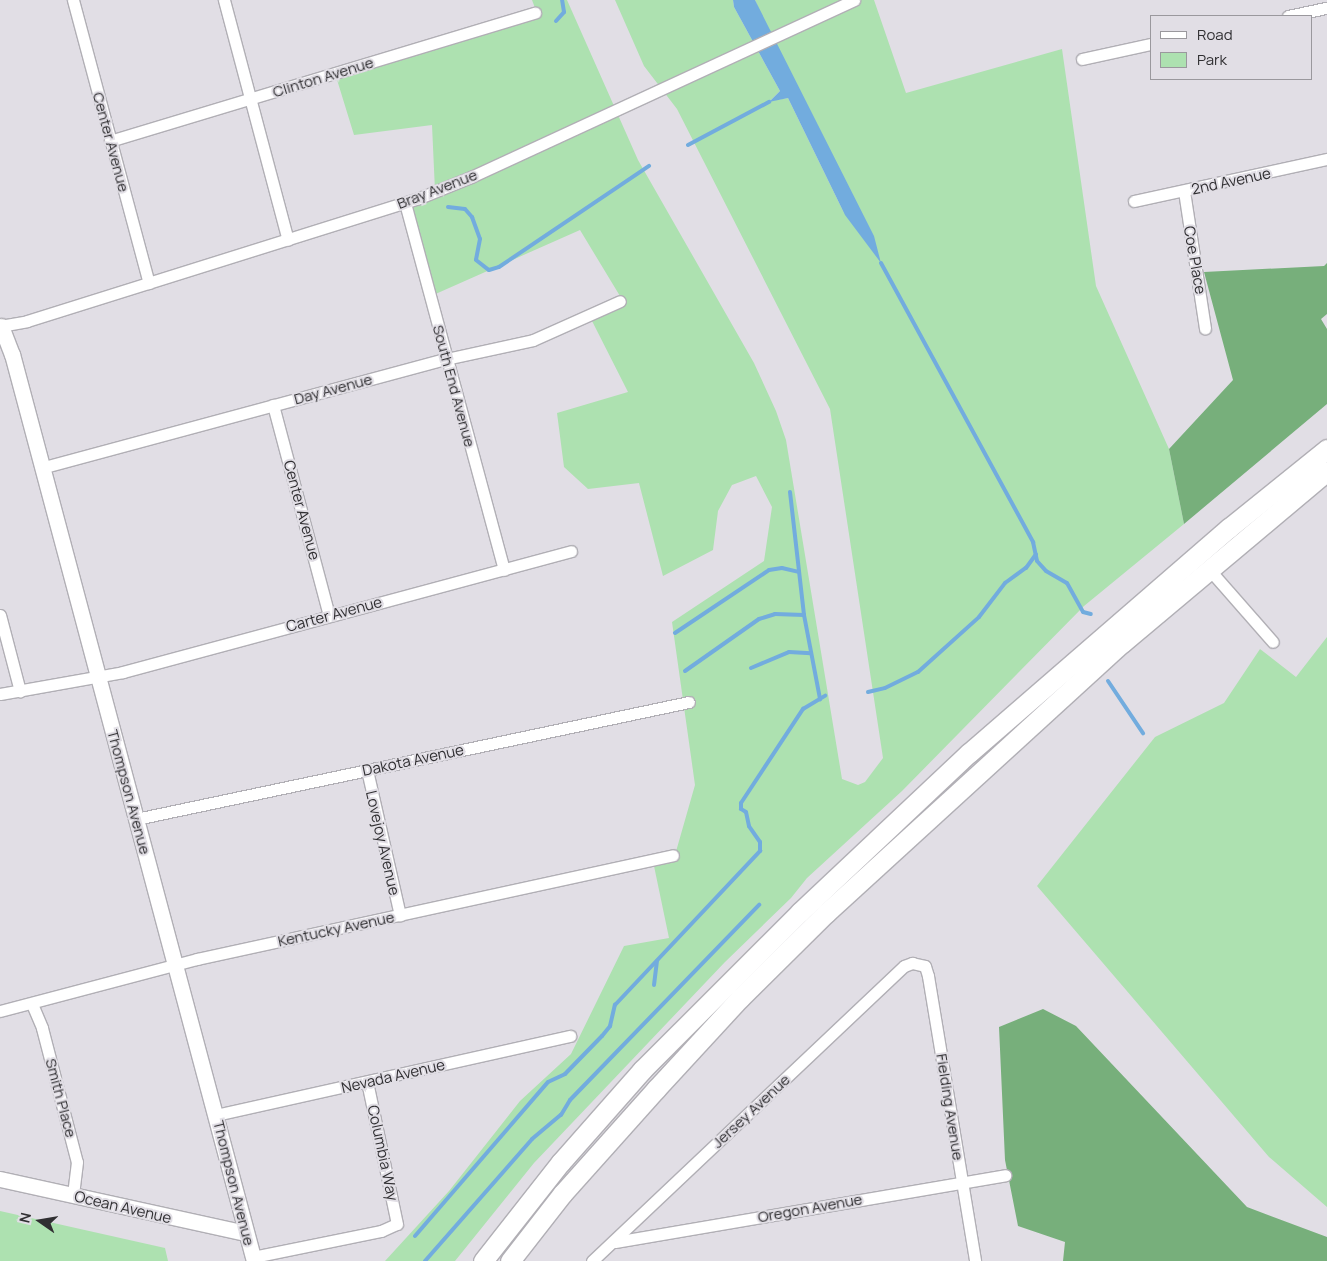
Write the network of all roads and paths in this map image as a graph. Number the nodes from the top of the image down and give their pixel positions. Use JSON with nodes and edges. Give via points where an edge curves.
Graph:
{"nodes":[{"id":1,"x":73,"y":0,"type":"edge"},
{"id":2,"x":224,"y":0,"type":"edge"},
{"id":3,"x":854,"y":0,"type":"edge"},
{"id":4,"x":1327,"y":8,"type":"edge"},
{"id":5,"x":535,"y":13,"type":"dead end"},
{"id":6,"x":1293,"y":15,"type":"edge"},
{"id":7,"x":1150,"y":44,"type":"edge"},
{"id":8,"x":1082,"y":59,"type":"dead end"},
{"id":9,"x":250,"y":99,"type":"junction"},
{"id":10,"x":110,"y":141,"type":"junction"},
{"id":11,"x":1327,"y":159,"type":"edge"},
{"id":12,"x":1184,"y":191,"type":"junction"},
{"id":13,"x":1134,"y":201,"type":"dead end"},
{"id":14,"x":405,"y":203,"type":"junction"},
{"id":15,"x":288,"y":240,"type":"junction"},
{"id":16,"x":149,"y":283,"type":"junction"},
{"id":17,"x":620,"y":301,"type":"dead end"},
{"id":18,"x":0,"y":325,"type":"edge"},
{"id":19,"x":1205,"y":328,"type":"dead end"},
{"id":20,"x":446,"y":360,"type":"junction"},
{"id":21,"x":273,"y":405,"type":"junction"},
{"id":22,"x":1327,"y":449,"type":"edge"},
{"id":23,"x":41,"y":468,"type":"junction"},
{"id":24,"x":1326,"y":474,"type":"edge"},
{"id":25,"x":570,"y":551,"type":"dead end"},
{"id":26,"x":1208,"y":568,"type":"junction"},
{"id":27,"x":504,"y":570,"type":"junction"},
{"id":28,"x":0,"y":615,"type":"edge"},
{"id":29,"x":329,"y":616,"type":"junction"},
{"id":30,"x":1273,"y":642,"type":"dead end"},
{"id":31,"x":98,"y":676,"type":"junction"},
{"id":32,"x":20,"y":691,"type":"junction"},
{"id":33,"x":0,"y":694,"type":"edge"},
{"id":34,"x":689,"y":702,"type":"dead end"},
{"id":35,"x":367,"y":770,"type":"junction"},
{"id":36,"x":136,"y":818,"type":"junction"},
{"id":37,"x":673,"y":855,"type":"dead end"},
{"id":38,"x":400,"y":915,"type":"junction"},
{"id":39,"x":912,"y":963,"type":"joint"},
{"id":40,"x":175,"y":965,"type":"junction"},
{"id":41,"x":32,"y":1004,"type":"junction"},
{"id":42,"x":0,"y":1011,"type":"edge"},
{"id":43,"x":570,"y":1036,"type":"dead end"},
{"id":44,"x":367,"y":1082,"type":"junction"},
{"id":45,"x":216,"y":1115,"type":"junction"},
{"id":46,"x":1005,"y":1174,"type":"dead end"},
{"id":47,"x":0,"y":1179,"type":"edge"},
{"id":48,"x":962,"y":1181,"type":"junction"},
{"id":49,"x":73,"y":1195,"type":"junction"},
{"id":50,"x":246,"y":1233,"type":"junction"},
{"id":51,"x":615,"y":1242,"type":"junction"},
{"id":52,"x":253,"y":1259,"type":"edge"},
{"id":53,"x":483,"y":1261,"type":"edge"},
{"id":54,"x":510,"y":1261,"type":"edge"},
{"id":55,"x":592,"y":1261,"type":"edge"},
{"id":56,"x":975,"y":1261,"type":"edge"}],
"edges":[{"from":1,"to":10,"type":"street","name":"Center Avenue"},
{"from":2,"to":9,"type":"street"},
{"from":3,"to":14,"type":"street","name":"Bray Avenue","via":[[471,177]]},
{"from":4,"to":6,"type":"street"},
{"from":5,"to":9,"type":"street","name":"Clinton Avenue"},
{"from":7,"to":8,"type":"street"},
{"from":9,"to":10,"type":"street","name":"Clinton Avenue"},
{"from":9,"to":15,"type":"street"},
{"from":10,"to":16,"type":"street","name":"Center Avenue"},
{"from":11,"to":12,"type":"street","name":"2nd Avenue"},
{"from":12,"to":13,"type":"street","name":"2nd Avenue"},
{"from":12,"to":19,"type":"street","name":"Coe Place"},
{"from":14,"to":15,"type":"street","name":"Bray Avenue"},
{"from":14,"to":20,"type":"street","name":"South End Avenue"},
{"from":15,"to":16,"type":"street","name":"Bray Avenue"},
{"from":16,"to":18,"type":"street","name":"Bray Avenue"},
{"from":17,"to":20,"type":"street","name":"Day Avenue","via":[[604,305],[548,335]]},
{"from":18,"to":23,"type":"street","name":"Thompson Avenue","via":[[12,354]]},
{"from":20,"to":21,"type":"street","name":"Day Avenue"},
{"from":20,"to":27,"type":"street","name":"South End Avenue"},
{"from":21,"to":23,"type":"street","name":"Day Avenue"},
{"from":21,"to":29,"type":"street","name":"Center Avenue"},
{"from":22,"to":53,"type":"highway","via":[[1229,528],[983,741],[800,912],[642,1070],[561,1162]]},
{"from":23,"to":31,"type":"street","name":"Thompson Avenue"},
{"from":24,"to":26,"type":"highway"},
{"from":25,"to":27,"type":"street","name":"Carter Avenue"},
{"from":26,"to":30,"type":"street"},
{"from":26,"to":54,"type":"highway","via":[[973,778],[740,998],[563,1193]]},
{"from":27,"to":29,"type":"street","name":"Carter Avenue"},
{"from":28,"to":32,"type":"street"},
{"from":29,"to":31,"type":"street","name":"Carter Avenue"},
{"from":31,"to":32,"type":"street","name":"Carter Avenue"},
{"from":31,"to":36,"type":"street","name":"Thompson Avenue"},
{"from":32,"to":33,"type":"street","name":"Carter Avenue"},
{"from":34,"to":35,"type":"street","name":"Dakota Avenue"},
{"from":35,"to":36,"type":"street","name":"Dakota Avenue"},
{"from":35,"to":38,"type":"street","name":"Lovejoy Avenue"},
{"from":36,"to":40,"type":"street","name":"Thompson Avenue"},
{"from":37,"to":38,"type":"street","name":"Kentucky Avenue"},
{"from":38,"to":40,"type":"street","name":"Kentucky Avenue"},
{"from":39,"to":48,"type":"street","name":"Fielding Avenue","via":[[925,966],[928,976]]},
{"from":39,"to":51,"type":"street","name":"Jersey Avenue","via":[[904,966]]},
{"from":40,"to":41,"type":"street","name":"Kentucky Avenue"},
{"from":40,"to":45,"type":"street","name":"Thompson Avenue"},
{"from":41,"to":42,"type":"street","name":"Kentucky Avenue"},
{"from":41,"to":49,"type":"street","name":"Smith Place","via":[[42,1028],[77,1162]]},
{"from":43,"to":44,"type":"street","name":"Nevada Avenue"},
{"from":44,"to":45,"type":"street","name":"Nevada Avenue"},
{"from":44,"to":52,"type":"street","name":"Columbia Way","via":[[396,1224],[381,1231]]},
{"from":45,"to":50,"type":"street","name":"Thompson Avenue"},
{"from":46,"to":48,"type":"street","name":"Oregon Avenue"},
{"from":47,"to":49,"type":"street","name":"Ocean Avenue"},
{"from":48,"to":51,"type":"street","name":"Oregon Avenue"},
{"from":48,"to":56,"type":"street","name":"Fielding Avenue"},
{"from":49,"to":50,"type":"street","name":"Ocean Avenue"},
{"from":50,"to":52,"type":"street","name":"Thompson Avenue"},
{"from":51,"to":55,"type":"street","name":"Jersey Avenue"}]}
